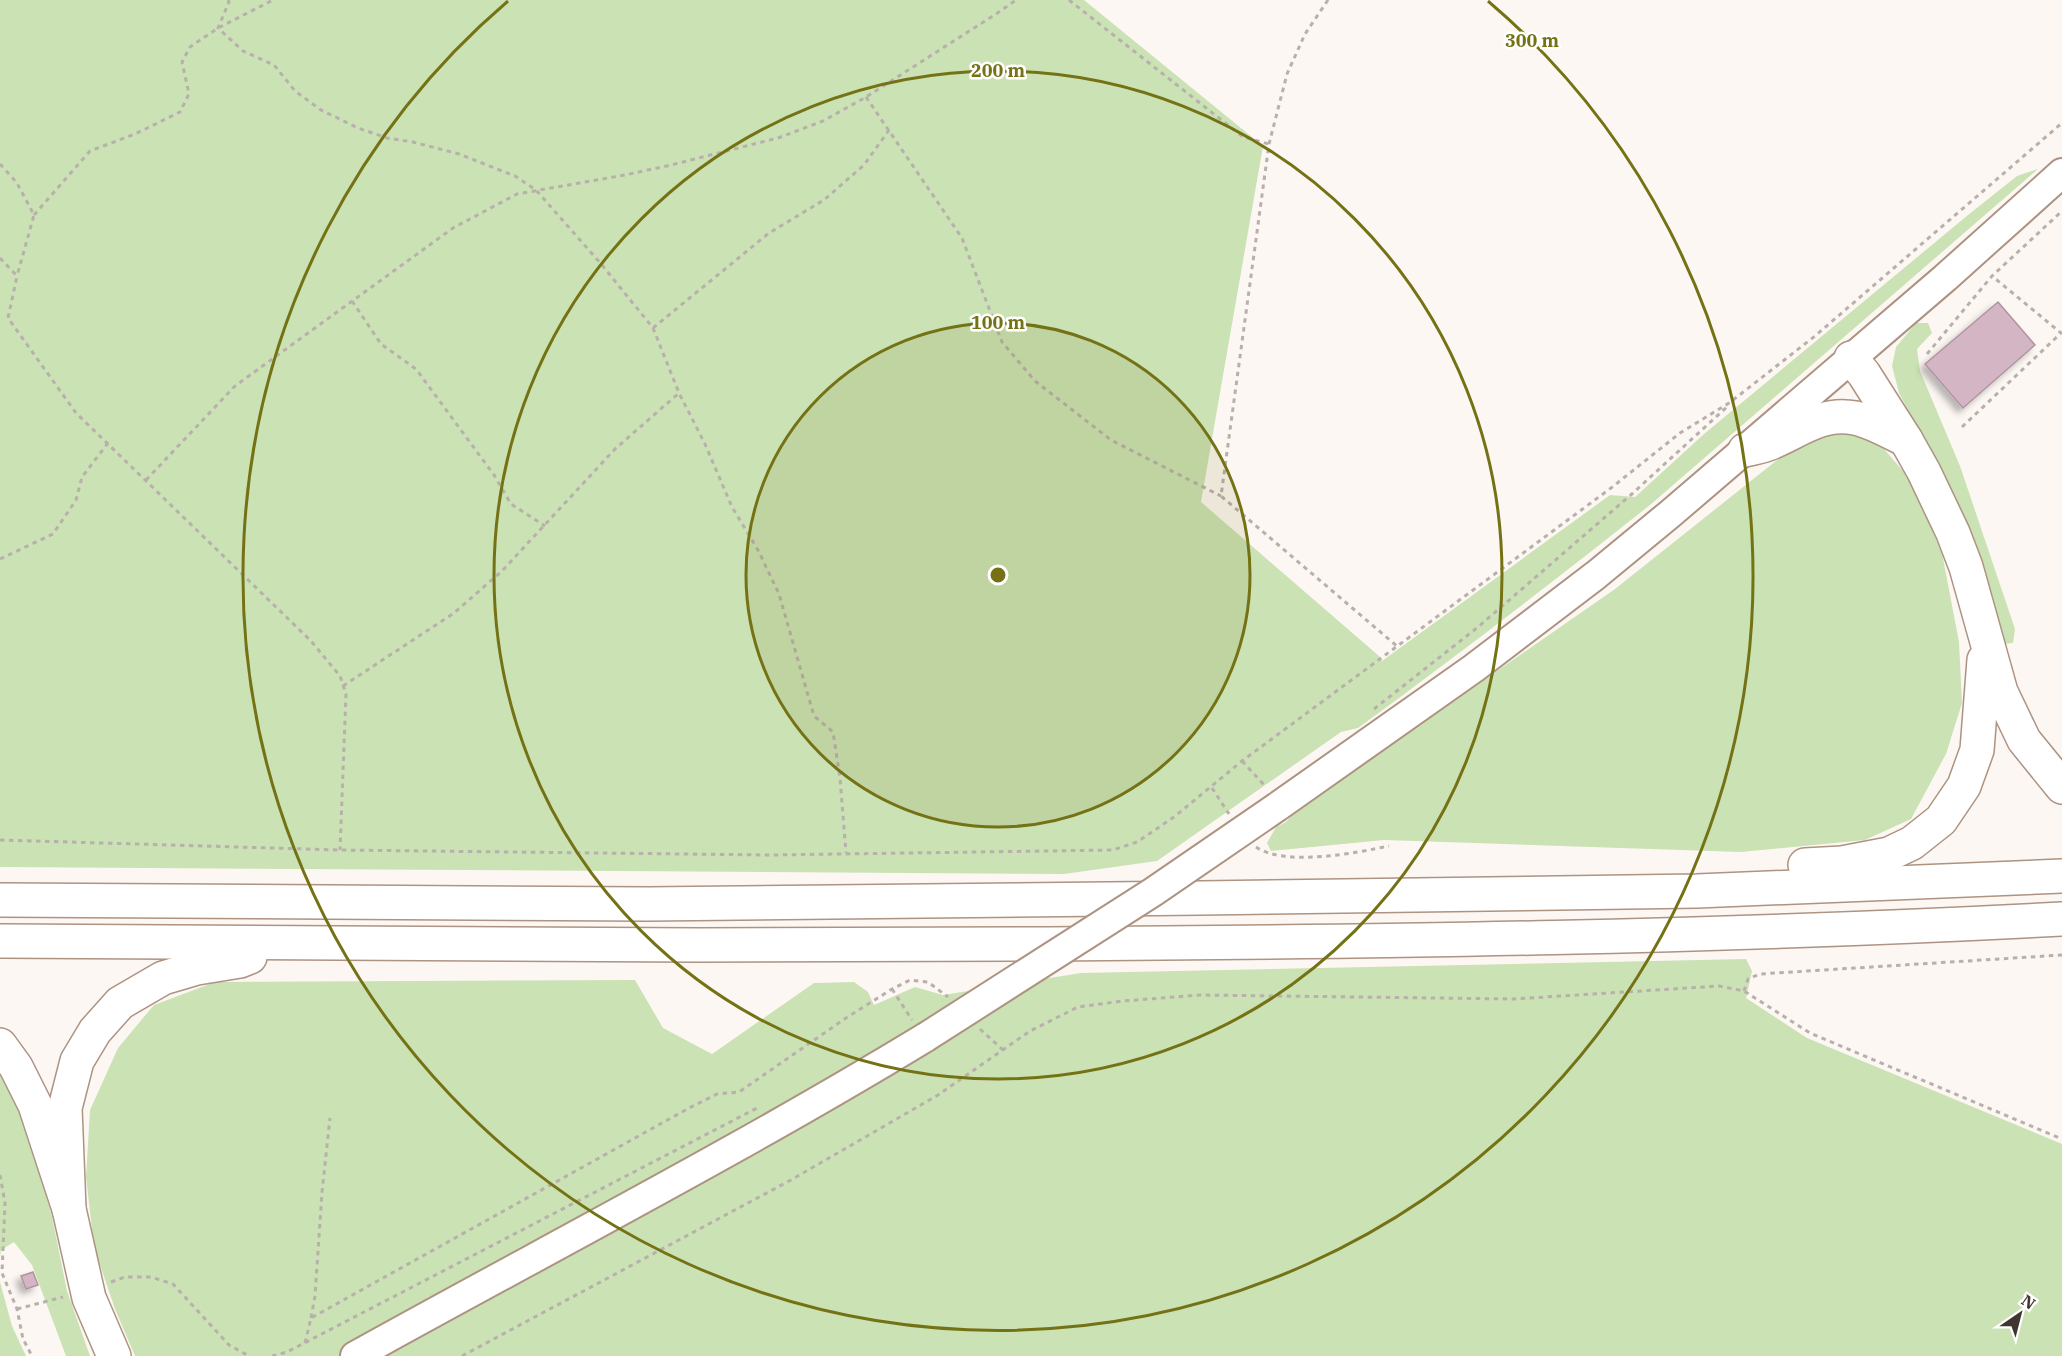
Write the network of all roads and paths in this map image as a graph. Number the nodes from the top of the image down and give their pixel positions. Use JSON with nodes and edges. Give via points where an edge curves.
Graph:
{"nodes":[{"id":1,"x":228,"y":0,"type":"edge"},
{"id":2,"x":273,"y":0,"type":"edge"},
{"id":3,"x":1016,"y":0,"type":"edge"},
{"id":4,"x":1069,"y":0,"type":"edge"},
{"id":5,"x":1328,"y":0,"type":"edge"},
{"id":6,"x":218,"y":28,"type":"junction"},
{"id":7,"x":866,"y":97,"type":"junction"},
{"id":8,"x":2062,"y":123,"type":"edge"},
{"id":9,"x":889,"y":130,"type":"junction"},
{"id":10,"x":1269,"y":144,"type":"junction"},
{"id":11,"x":0,"y":164,"type":"edge"},
{"id":12,"x":2062,"y":173,"type":"edge"},
{"id":13,"x":536,"y":190,"type":"junction"},
{"id":14,"x":2062,"y":211,"type":"edge"},
{"id":15,"x":34,"y":214,"type":"junction"},
{"id":16,"x":0,"y":258,"type":"edge"},
{"id":17,"x":17,"y":276,"type":"junction"},
{"id":18,"x":1992,"y":276,"type":"junction"},
{"id":19,"x":352,"y":301,"type":"junction"},
{"id":20,"x":653,"y":328,"type":"junction"},
{"id":21,"x":1927,"y":354,"type":"dead end"},
{"id":22,"x":1851,"y":358,"type":"junction"},
{"id":23,"x":679,"y":393,"type":"junction"},
{"id":24,"x":1734,"y":400,"type":"junction"},
{"id":25,"x":1962,"y":427,"type":"dead end"},
{"id":26,"x":1906,"y":440,"type":"junction"},
{"id":27,"x":108,"y":442,"type":"junction"},
{"id":28,"x":1745,"y":450,"type":"junction"},
{"id":29,"x":147,"y":480,"type":"junction"},
{"id":30,"x":1221,"y":496,"type":"junction"},
{"id":31,"x":545,"y":526,"type":"junction"},
{"id":32,"x":0,"y":560,"type":"edge"},
{"id":33,"x":1985,"y":636,"type":"junction"},
{"id":34,"x":1398,"y":647,"type":"junction"},
{"id":35,"x":343,"y":686,"type":"junction"},
{"id":36,"x":1372,"y":710,"type":"dead end"},
{"id":37,"x":1242,"y":761,"type":"junction"},
{"id":38,"x":2062,"y":787,"type":"edge"},
{"id":39,"x":1212,"y":788,"type":"junction"},
{"id":40,"x":1269,"y":793,"type":"junction"},
{"id":41,"x":1230,"y":816,"type":"dead end"},
{"id":42,"x":0,"y":840,"type":"edge"},
{"id":43,"x":1250,"y":840,"type":"dead end"},
{"id":44,"x":1389,"y":846,"type":"dead end"},
{"id":45,"x":340,"y":850,"type":"junction"},
{"id":46,"x":846,"y":854,"type":"junction"},
{"id":47,"x":2062,"y":876,"type":"edge"},
{"id":48,"x":1697,"y":891,"type":"junction"},
{"id":49,"x":0,"y":900,"type":"edge"},
{"id":50,"x":2062,"y":919,"type":"edge"},
{"id":51,"x":0,"y":941,"type":"edge"},
{"id":52,"x":276,"y":944,"type":"junction"},
{"id":53,"x":2062,"y":955,"type":"edge"},
{"id":54,"x":892,"y":989,"type":"junction"},
{"id":55,"x":1744,"y":991,"type":"junction"},
{"id":56,"x":952,"y":1000,"type":"dead end"},
{"id":57,"x":976,"y":1024,"type":"dead end"},
{"id":58,"x":917,"y":1026,"type":"junction"},
{"id":59,"x":0,"y":1045,"type":"edge"},
{"id":60,"x":1003,"y":1050,"type":"junction"},
{"id":61,"x":762,"y":1105,"type":"dead end"},
{"id":62,"x":330,"y":1118,"type":"dead end"},
{"id":63,"x":2062,"y":1139,"type":"edge"},
{"id":64,"x":0,"y":1175,"type":"edge"},
{"id":65,"x":69,"y":1209,"type":"junction"},
{"id":66,"x":109,"y":1283,"type":"dead end"},
{"id":67,"x":63,"y":1297,"type":"dead end"},
{"id":68,"x":17,"y":1309,"type":"junction"},
{"id":69,"x":311,"y":1318,"type":"junction"},
{"id":70,"x":305,"y":1343,"type":"junction"},
{"id":71,"x":32,"y":1356,"type":"edge"},
{"id":72,"x":114,"y":1356,"type":"edge"},
{"id":73,"x":249,"y":1356,"type":"edge"},
{"id":74,"x":272,"y":1356,"type":"edge"},
{"id":75,"x":356,"y":1356,"type":"edge"},
{"id":76,"x":462,"y":1356,"type":"edge"}],
"edges":[{"from":1,"to":6,"type":"path"},
{"from":2,"to":6,"type":"path"},
{"from":3,"to":7,"type":"path"},
{"from":4,"to":10,"type":"path","via":[[1243,137]]},
{"from":5,"to":10,"type":"path","via":[[1305,34],[1287,74]]},
{"from":6,"to":13,"type":"path","via":[[243,51],[274,65],[295,91],[321,110],[387,138],[459,154],[515,176]]},
{"from":6,"to":15,"type":"path","via":[[190,47],[182,62],[189,94],[180,112],[90,151]]},
{"from":7,"to":9,"type":"path"},
{"from":7,"to":13,"type":"path","via":[[823,121],[778,138],[625,176]]},
{"from":8,"to":24,"type":"path","via":[[1824,329]]},
{"from":9,"to":20,"type":"path","via":[[864,165],[824,200],[769,233]]},
{"from":9,"to":30,"type":"path","via":[[962,238],[1002,342],[1035,381],[1111,440]]},
{"from":10,"to":30,"type":"path"},
{"from":11,"to":15,"type":"path","via":[[17,183]]},
{"from":12,"to":22,"type":"main road"},
{"from":13,"to":19,"type":"path","via":[[517,194],[453,228]]},
{"from":13,"to":20,"type":"path"},
{"from":14,"to":18,"type":"path"},
{"from":15,"to":17,"type":"path"},
{"from":16,"to":17,"type":"path"},
{"from":17,"to":27,"type":"path","via":[[9,318],[76,413]]},
{"from":18,"to":21,"type":"path"},
{"from":18,"to":25,"type":"path","via":[[2061,333]]},
{"from":19,"to":29,"type":"path","via":[[235,386]]},
{"from":19,"to":31,"type":"path","via":[[381,344],[416,369],[511,504]]},
{"from":20,"to":23,"type":"path"},
{"from":22,"to":26,"type":"highway"},
{"from":22,"to":28,"type":"main road"},
{"from":23,"to":31,"type":"path","via":[[615,449]]},
{"from":23,"to":46,"type":"path","via":[[732,507],[779,594],[814,716],[833,732]]},
{"from":24,"to":34,"type":"path","via":[[1680,433]]},
{"from":24,"to":36,"type":"path","via":[[1633,494],[1479,627]]},
{"from":26,"to":28,"type":"highway","via":[[1852,418],[1834,418],[1816,420],[1768,444]]},
{"from":26,"to":33,"type":"highway","via":[[1953,533]]},
{"from":27,"to":29,"type":"path"},
{"from":27,"to":32,"type":"path","via":[[82,477],[76,500],[53,534]]},
{"from":28,"to":40,"type":"main road","via":[[1587,582],[1474,668]]},
{"from":29,"to":35,"type":"path","via":[[311,642],[340,676]]},
{"from":30,"to":34,"type":"path"},
{"from":31,"to":35,"type":"path","via":[[454,613]]},
{"from":33,"to":38,"type":"highway","via":[[2001,692],[2024,741]]},
{"from":33,"to":48,"type":"highway","via":[[1977,750],[1964,786],[1941,820],[1912,843],[1888,854],[1842,863],[1745,868]]},
{"from":34,"to":37,"type":"path"},
{"from":35,"to":45,"type":"path","via":[[346,694]]},
{"from":37,"to":39,"type":"path"},
{"from":37,"to":40,"type":"path"},
{"from":39,"to":41,"type":"path"},
{"from":39,"to":46,"type":"path","via":[[1137,842],[1113,850]]},
{"from":40,"to":58,"type":"main road","bridge":true,"via":[[1153,892]]},
{"from":42,"to":45,"type":"path"},
{"from":43,"to":44,"type":"path","via":[[1267,854],[1280,856],[1343,855]]},
{"from":45,"to":46,"type":"path"},
{"from":47,"to":48,"type":"highway"},
{"from":48,"to":49,"type":"highway","via":[[660,903]]},
{"from":50,"to":52,"type":"highway","via":[[1710,933],[1276,942]]},
{"from":51,"to":52,"type":"highway"},
{"from":52,"to":65,"type":"highway","via":[[240,961],[163,978],[120,1003],[96,1031],[77,1061],[65,1108]]},
{"from":53,"to":55,"type":"path","via":[[1760,974],[1748,979]]},
{"from":54,"to":56,"type":"path","via":[[910,980],[928,982]]},
{"from":54,"to":58,"type":"path"},
{"from":54,"to":69,"type":"path","via":[[739,1092],[717,1094],[689,1108]]},
{"from":55,"to":60,"type":"path","via":[[1719,986],[1514,999],[1200,995],[1123,1001],[1078,1008],[1030,1031]]},
{"from":55,"to":63,"type":"path","via":[[1810,1033]]},
{"from":57,"to":60,"type":"path"},
{"from":58,"to":75,"type":"main road","via":[[845,1086]]},
{"from":59,"to":65,"type":"highway","via":[[35,1106]]},
{"from":60,"to":76,"type":"path","via":[[938,1095],[791,1180]]},
{"from":61,"to":70,"type":"path"},
{"from":62,"to":69,"type":"path"},
{"from":64,"to":68,"type":"path","via":[[5,1203],[2,1273]]},
{"from":65,"to":72,"type":"highway","via":[[89,1298]]},
{"from":66,"to":73,"type":"path","via":[[125,1277],[151,1277],[173,1284],[229,1345]]},
{"from":67,"to":68,"type":"path"},
{"from":68,"to":71,"type":"path","via":[[23,1339]]},
{"from":69,"to":70,"type":"path"},
{"from":70,"to":74,"type":"path"}]}
